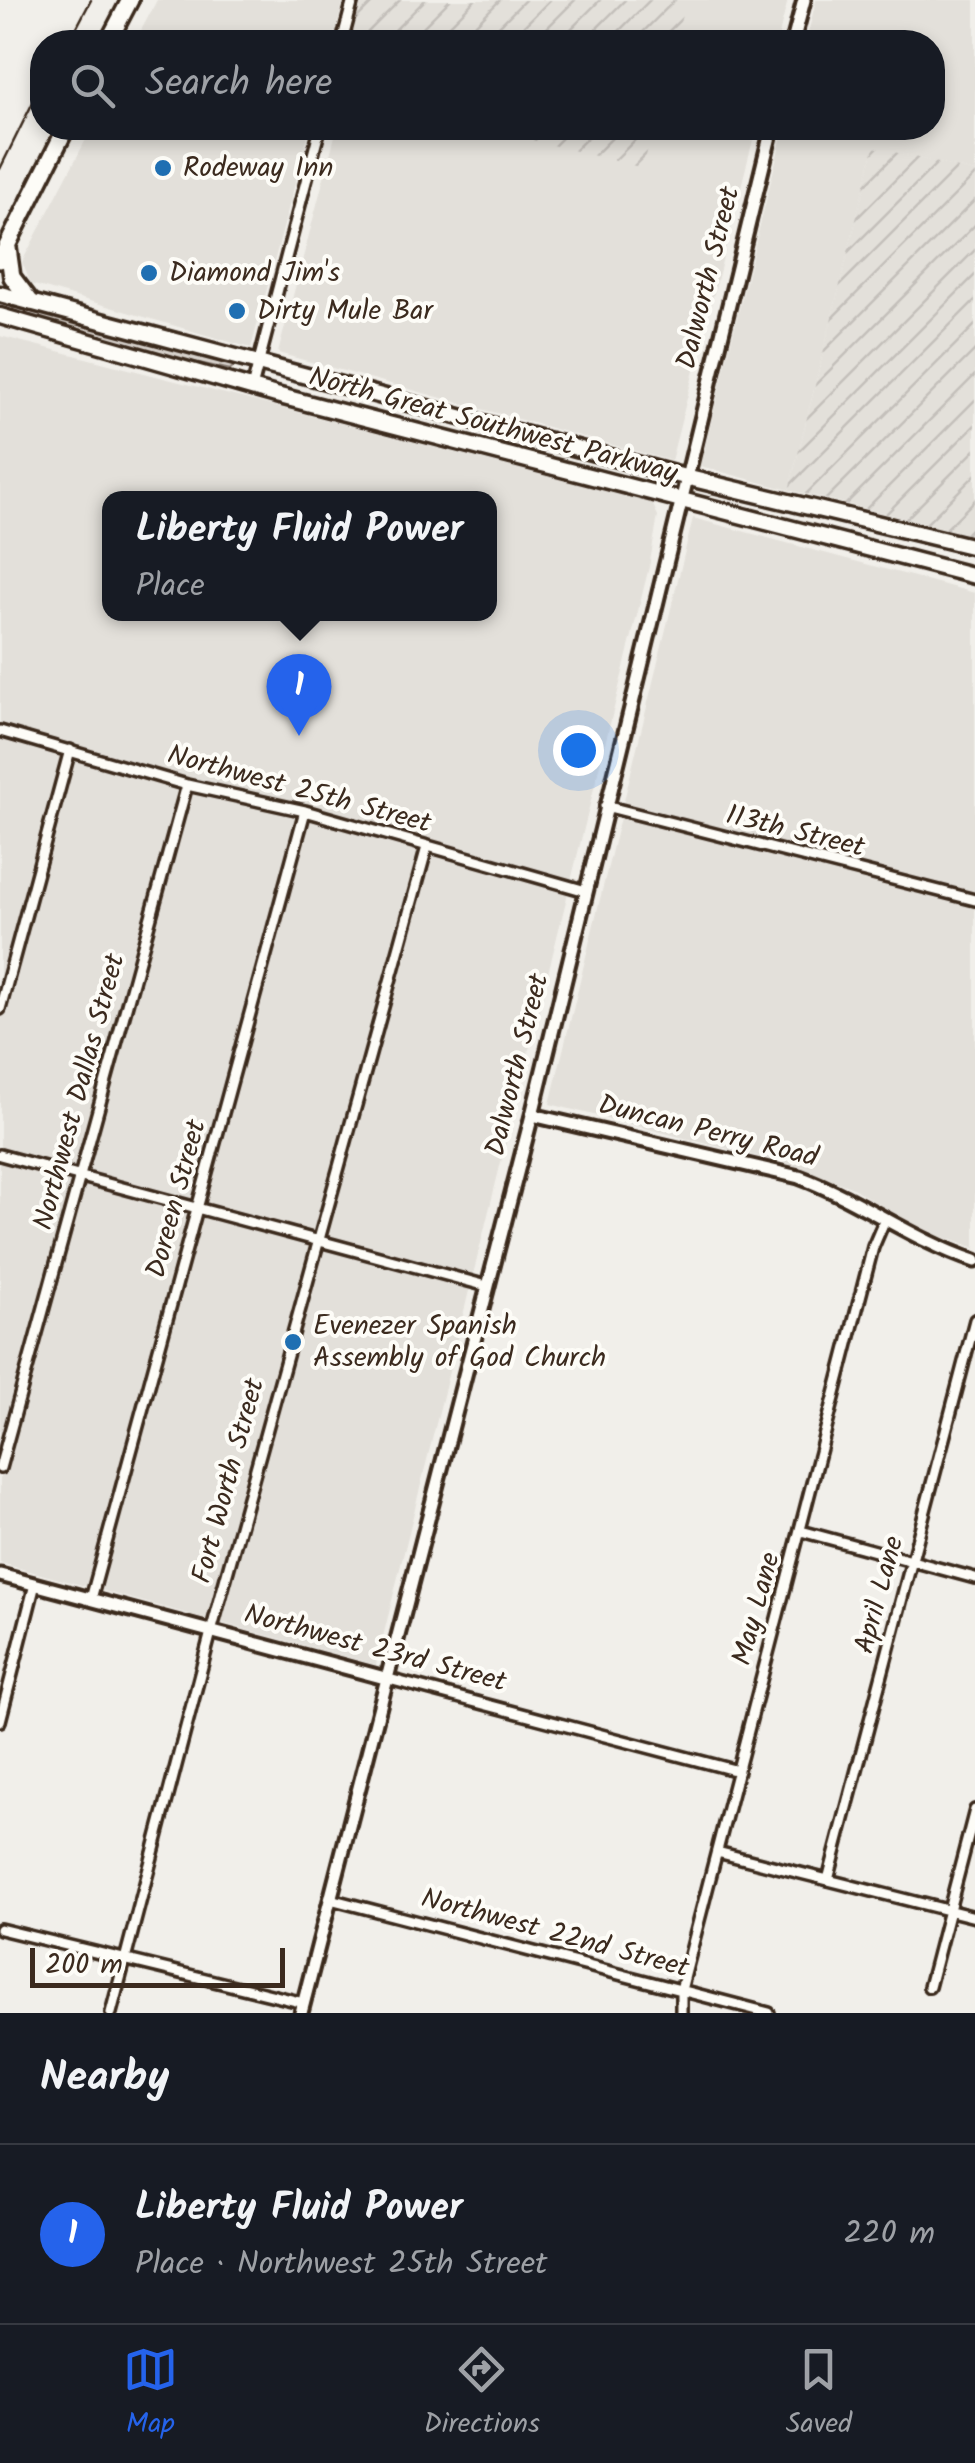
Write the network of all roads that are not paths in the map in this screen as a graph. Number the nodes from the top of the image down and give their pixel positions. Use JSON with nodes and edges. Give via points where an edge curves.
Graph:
{"nodes":[{"id":1,"x":130,"y":0,"type":"edge"},
{"id":2,"x":353,"y":0,"type":"edge"},
{"id":3,"x":804,"y":0,"type":"edge"},
{"id":4,"x":114,"y":30,"type":"edge"},
{"id":5,"x":345,"y":30,"type":"edge"},
{"id":6,"x":796,"y":30,"type":"edge"},
{"id":7,"x":60,"y":140,"type":"edge"},
{"id":8,"x":317,"y":140,"type":"edge"},
{"id":9,"x":769,"y":140,"type":"edge"},
{"id":10,"x":4,"y":252,"type":"edge"},
{"id":11,"x":0,"y":294,"type":"edge"},
{"id":12,"x":31,"y":302,"type":"junction"},
{"id":13,"x":0,"y":316,"type":"edge"},
{"id":14,"x":259,"y":363,"type":"junction"},
{"id":15,"x":327,"y":380,"type":"junction"},
{"id":16,"x":252,"y":388,"type":"junction"},
{"id":17,"x":320,"y":406,"type":"junction"},
{"id":18,"x":685,"y":476,"type":"junction"},
{"id":19,"x":679,"y":500,"type":"junction"},
{"id":20,"x":975,"y":546,"type":"edge"},
{"id":21,"x":975,"y":576,"type":"edge"},
{"id":22,"x":0,"y":731,"type":"edge"},
{"id":23,"x":70,"y":750,"type":"junction"},
{"id":24,"x":187,"y":785,"type":"junction"},
{"id":25,"x":605,"y":806,"type":"junction"},
{"id":26,"x":305,"y":811,"type":"junction"},
{"id":27,"x":427,"y":846,"type":"junction"},
{"id":28,"x":586,"y":892,"type":"junction"},
{"id":29,"x":975,"y":900,"type":"edge"},
{"id":30,"x":0,"y":1008,"type":"edge"},
{"id":31,"x":532,"y":1114,"type":"junction"},
{"id":32,"x":0,"y":1156,"type":"edge"},
{"id":33,"x":80,"y":1176,"type":"junction"},
{"id":34,"x":198,"y":1208,"type":"junction"},
{"id":35,"x":885,"y":1218,"type":"junction"},
{"id":36,"x":318,"y":1240,"type":"junction"},
{"id":37,"x":975,"y":1261,"type":"edge"},
{"id":38,"x":488,"y":1286,"type":"junction"},
{"id":39,"x":975,"y":1320,"type":"edge"},
{"id":40,"x":0,"y":1468,"type":"edge"},
{"id":41,"x":801,"y":1531,"type":"junction"},
{"id":42,"x":912,"y":1562,"type":"junction"},
{"id":43,"x":0,"y":1575,"type":"edge"},
{"id":44,"x":975,"y":1578,"type":"edge"},
{"id":45,"x":35,"y":1584,"type":"junction"},
{"id":46,"x":91,"y":1599,"type":"junction"},
{"id":47,"x":210,"y":1632,"type":"junction"},
{"id":48,"x":386,"y":1678,"type":"junction"},
{"id":49,"x":2,"y":1709,"type":"edge"},
{"id":50,"x":0,"y":1721,"type":"edge"},
{"id":51,"x":738,"y":1770,"type":"junction"},
{"id":52,"x":975,"y":1810,"type":"edge"},
{"id":53,"x":717,"y":1852,"type":"junction"},
{"id":54,"x":828,"y":1880,"type":"junction"},
{"id":55,"x":330,"y":1900,"type":"junction"},
{"id":56,"x":949,"y":1910,"type":"junction"},
{"id":57,"x":975,"y":1917,"type":"edge"},
{"id":58,"x":0,"y":1929,"type":"edge"},
{"id":59,"x":124,"y":1960,"type":"junction"},
{"id":60,"x":929,"y":1987,"type":"dead end"},
{"id":61,"x":681,"y":1990,"type":"junction"},
{"id":62,"x":302,"y":2008,"type":"edge"},
{"id":63,"x":111,"y":2013,"type":"edge"},
{"id":64,"x":681,"y":2013,"type":"edge"},
{"id":65,"x":769,"y":2013,"type":"edge"}],
"edges":[{"from":1,"to":4,"type":"main road"},
{"from":2,"to":5,"type":"street"},
{"from":3,"to":6,"type":"street"},
{"from":7,"to":10,"type":"main road"},
{"from":8,"to":14,"type":"street"},
{"from":9,"to":18,"type":"street","name":"Dalworth Street"},
{"from":10,"to":12,"type":"main road"},
{"from":11,"to":12,"type":"main road","name":"North Great Southwest Parkway"},
{"from":12,"to":14,"type":"main road","name":"North Great Southwest Parkway"},
{"from":13,"to":16,"type":"main road","name":"North Great Southwest Parkway"},
{"from":14,"to":15,"type":"main road","name":"North Great Southwest Parkway"},
{"from":14,"to":16,"type":"street"},
{"from":15,"to":17,"type":"main road"},
{"from":15,"to":18,"type":"main road","name":"North Great Southwest Parkway"},
{"from":16,"to":17,"type":"main road","name":"North Great Southwest Parkway"},
{"from":17,"to":19,"type":"main road","name":"North Great Southwest Parkway"},
{"from":18,"to":19,"type":"street","name":"Dalworth Street"},
{"from":18,"to":20,"type":"main road","name":"North Great Southwest Parkway"},
{"from":19,"to":21,"type":"main road","name":"North Great Southwest Parkway"},
{"from":19,"to":25,"type":"street","name":"Dalworth Street"},
{"from":22,"to":23,"type":"street","name":"Northwest 25th Street"},
{"from":23,"to":24,"type":"street","name":"Northwest 25th Street"},
{"from":23,"to":30,"type":"street"},
{"from":24,"to":26,"type":"street","name":"Northwest 25th Street"},
{"from":24,"to":33,"type":"street","name":"Northwest Dallas Street"},
{"from":25,"to":28,"type":"street","name":"Dalworth Street"},
{"from":25,"to":29,"type":"street","name":"113th Street"},
{"from":26,"to":27,"type":"street","name":"Northwest 25th Street"},
{"from":26,"to":34,"type":"street","name":"Doreen Street"},
{"from":27,"to":28,"type":"street","name":"Northwest 25th Street"},
{"from":27,"to":36,"type":"street","name":"Fort Worth Street"},
{"from":28,"to":31,"type":"street","name":"Dalworth Street"},
{"from":31,"to":35,"type":"street","name":"Duncan Perry Road","via":[[799,1177]]},
{"from":31,"to":38,"type":"street","name":"Dalworth Street"},
{"from":32,"to":33,"type":"street"},
{"from":33,"to":34,"type":"street"},
{"from":33,"to":40,"type":"street","name":"Northwest Dallas Street"},
{"from":34,"to":36,"type":"street"},
{"from":34,"to":46,"type":"street","name":"Doreen Street"},
{"from":35,"to":37,"type":"street","name":"Duncan Perry Road","via":[[932,1246]]},
{"from":35,"to":41,"type":"street","name":"May Lane"},
{"from":36,"to":38,"type":"street"},
{"from":36,"to":47,"type":"street","name":"Fort Worth Street"},
{"from":38,"to":48,"type":"street","name":"Dalworth Street"},
{"from":39,"to":42,"type":"street","name":"April Lane"},
{"from":41,"to":42,"type":"street"},
{"from":41,"to":51,"type":"street","name":"May Lane"},
{"from":42,"to":44,"type":"street"},
{"from":42,"to":54,"type":"street","name":"April Lane"},
{"from":43,"to":45,"type":"street","name":"Northwest 23rd Street"},
{"from":45,"to":46,"type":"street","name":"Northwest 23rd Street"},
{"from":45,"to":49,"type":"street"},
{"from":46,"to":47,"type":"street","name":"Northwest 23rd Street"},
{"from":47,"to":48,"type":"street","name":"Northwest 23rd Street"},
{"from":47,"to":59,"type":"street","name":"Fort Worth Street"},
{"from":48,"to":51,"type":"street","name":"Northwest 23rd Street"},
{"from":48,"to":55,"type":"street","name":"Dalworth Street"},
{"from":49,"to":50,"type":"street"},
{"from":51,"to":53,"type":"street","name":"May Lane"},
{"from":52,"to":56,"type":"street"},
{"from":53,"to":54,"type":"street"},
{"from":53,"to":61,"type":"street","name":"May Lane"},
{"from":54,"to":56,"type":"street"},
{"from":55,"to":61,"type":"street","name":"Northwest 22nd Street"},
{"from":55,"to":62,"type":"street","name":"Dalworth Street"},
{"from":56,"to":57,"type":"street"},
{"from":56,"to":60,"type":"street"},
{"from":58,"to":59,"type":"street"},
{"from":59,"to":62,"type":"street"},
{"from":59,"to":63,"type":"street","name":"Fort Worth Street"},
{"from":61,"to":64,"type":"street","name":"May Lane"},
{"from":61,"to":65,"type":"street","name":"Northwest 22nd Street"}]}
